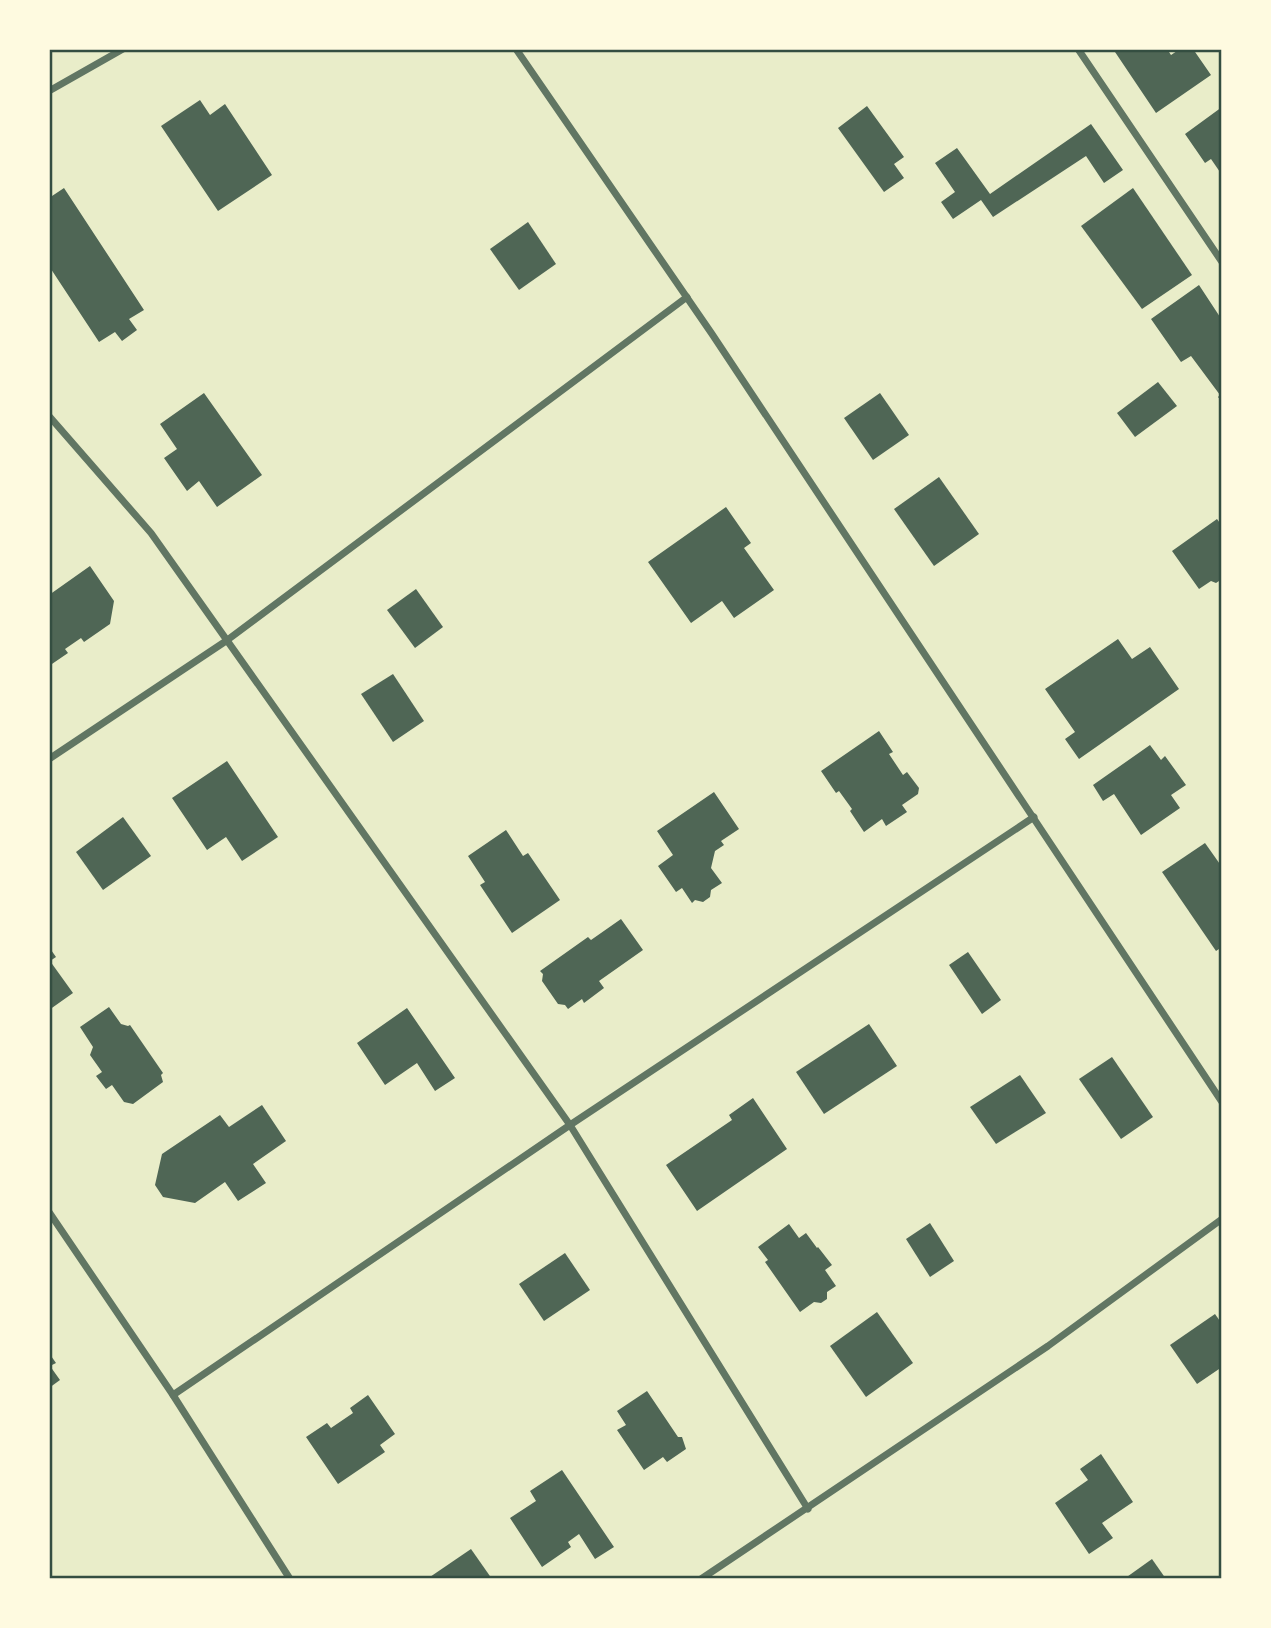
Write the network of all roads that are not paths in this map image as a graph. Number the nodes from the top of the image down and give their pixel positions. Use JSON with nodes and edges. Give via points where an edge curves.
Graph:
{"nodes":[{"id":1,"x":122,"y":49,"type":"edge"},
{"id":2,"x":516,"y":49,"type":"edge"},
{"id":3,"x":1078,"y":49,"type":"edge"},
{"id":4,"x":49,"y":91,"type":"edge"},
{"id":5,"x":1222,"y":262,"type":"edge"},
{"id":6,"x":687,"y":297,"type":"junction"},
{"id":7,"x":49,"y":416,"type":"edge"},
{"id":8,"x":226,"y":640,"type":"junction"},
{"id":9,"x":49,"y":759,"type":"edge"},
{"id":10,"x":1034,"y":817,"type":"junction"},
{"id":11,"x":1222,"y":1102,"type":"edge"},
{"id":12,"x":570,"y":1125,"type":"junction"},
{"id":13,"x":49,"y":1212,"type":"edge"},
{"id":14,"x":1222,"y":1219,"type":"edge"},
{"id":15,"x":173,"y":1395,"type":"junction"},
{"id":16,"x":808,"y":1508,"type":"junction"},
{"id":17,"x":290,"y":1579,"type":"edge"},
{"id":18,"x":701,"y":1579,"type":"edge"}],
"edges":[{"from":1,"to":4,"type":"street"},
{"from":2,"to":6,"type":"street"},
{"from":3,"to":5,"type":"street"},
{"from":6,"to":8,"type":"street"},
{"from":6,"to":10,"type":"street"},
{"from":7,"to":8,"type":"street","via":[[151,533]]},
{"from":8,"to":9,"type":"street"},
{"from":8,"to":12,"type":"street"},
{"from":10,"to":11,"type":"street"},
{"from":10,"to":12,"type":"street"},
{"from":12,"to":15,"type":"street"},
{"from":12,"to":16,"type":"street"},
{"from":13,"to":15,"type":"street"},
{"from":14,"to":16,"type":"street","via":[[1048,1346]]},
{"from":15,"to":17,"type":"street"},
{"from":16,"to":18,"type":"street"}]}
